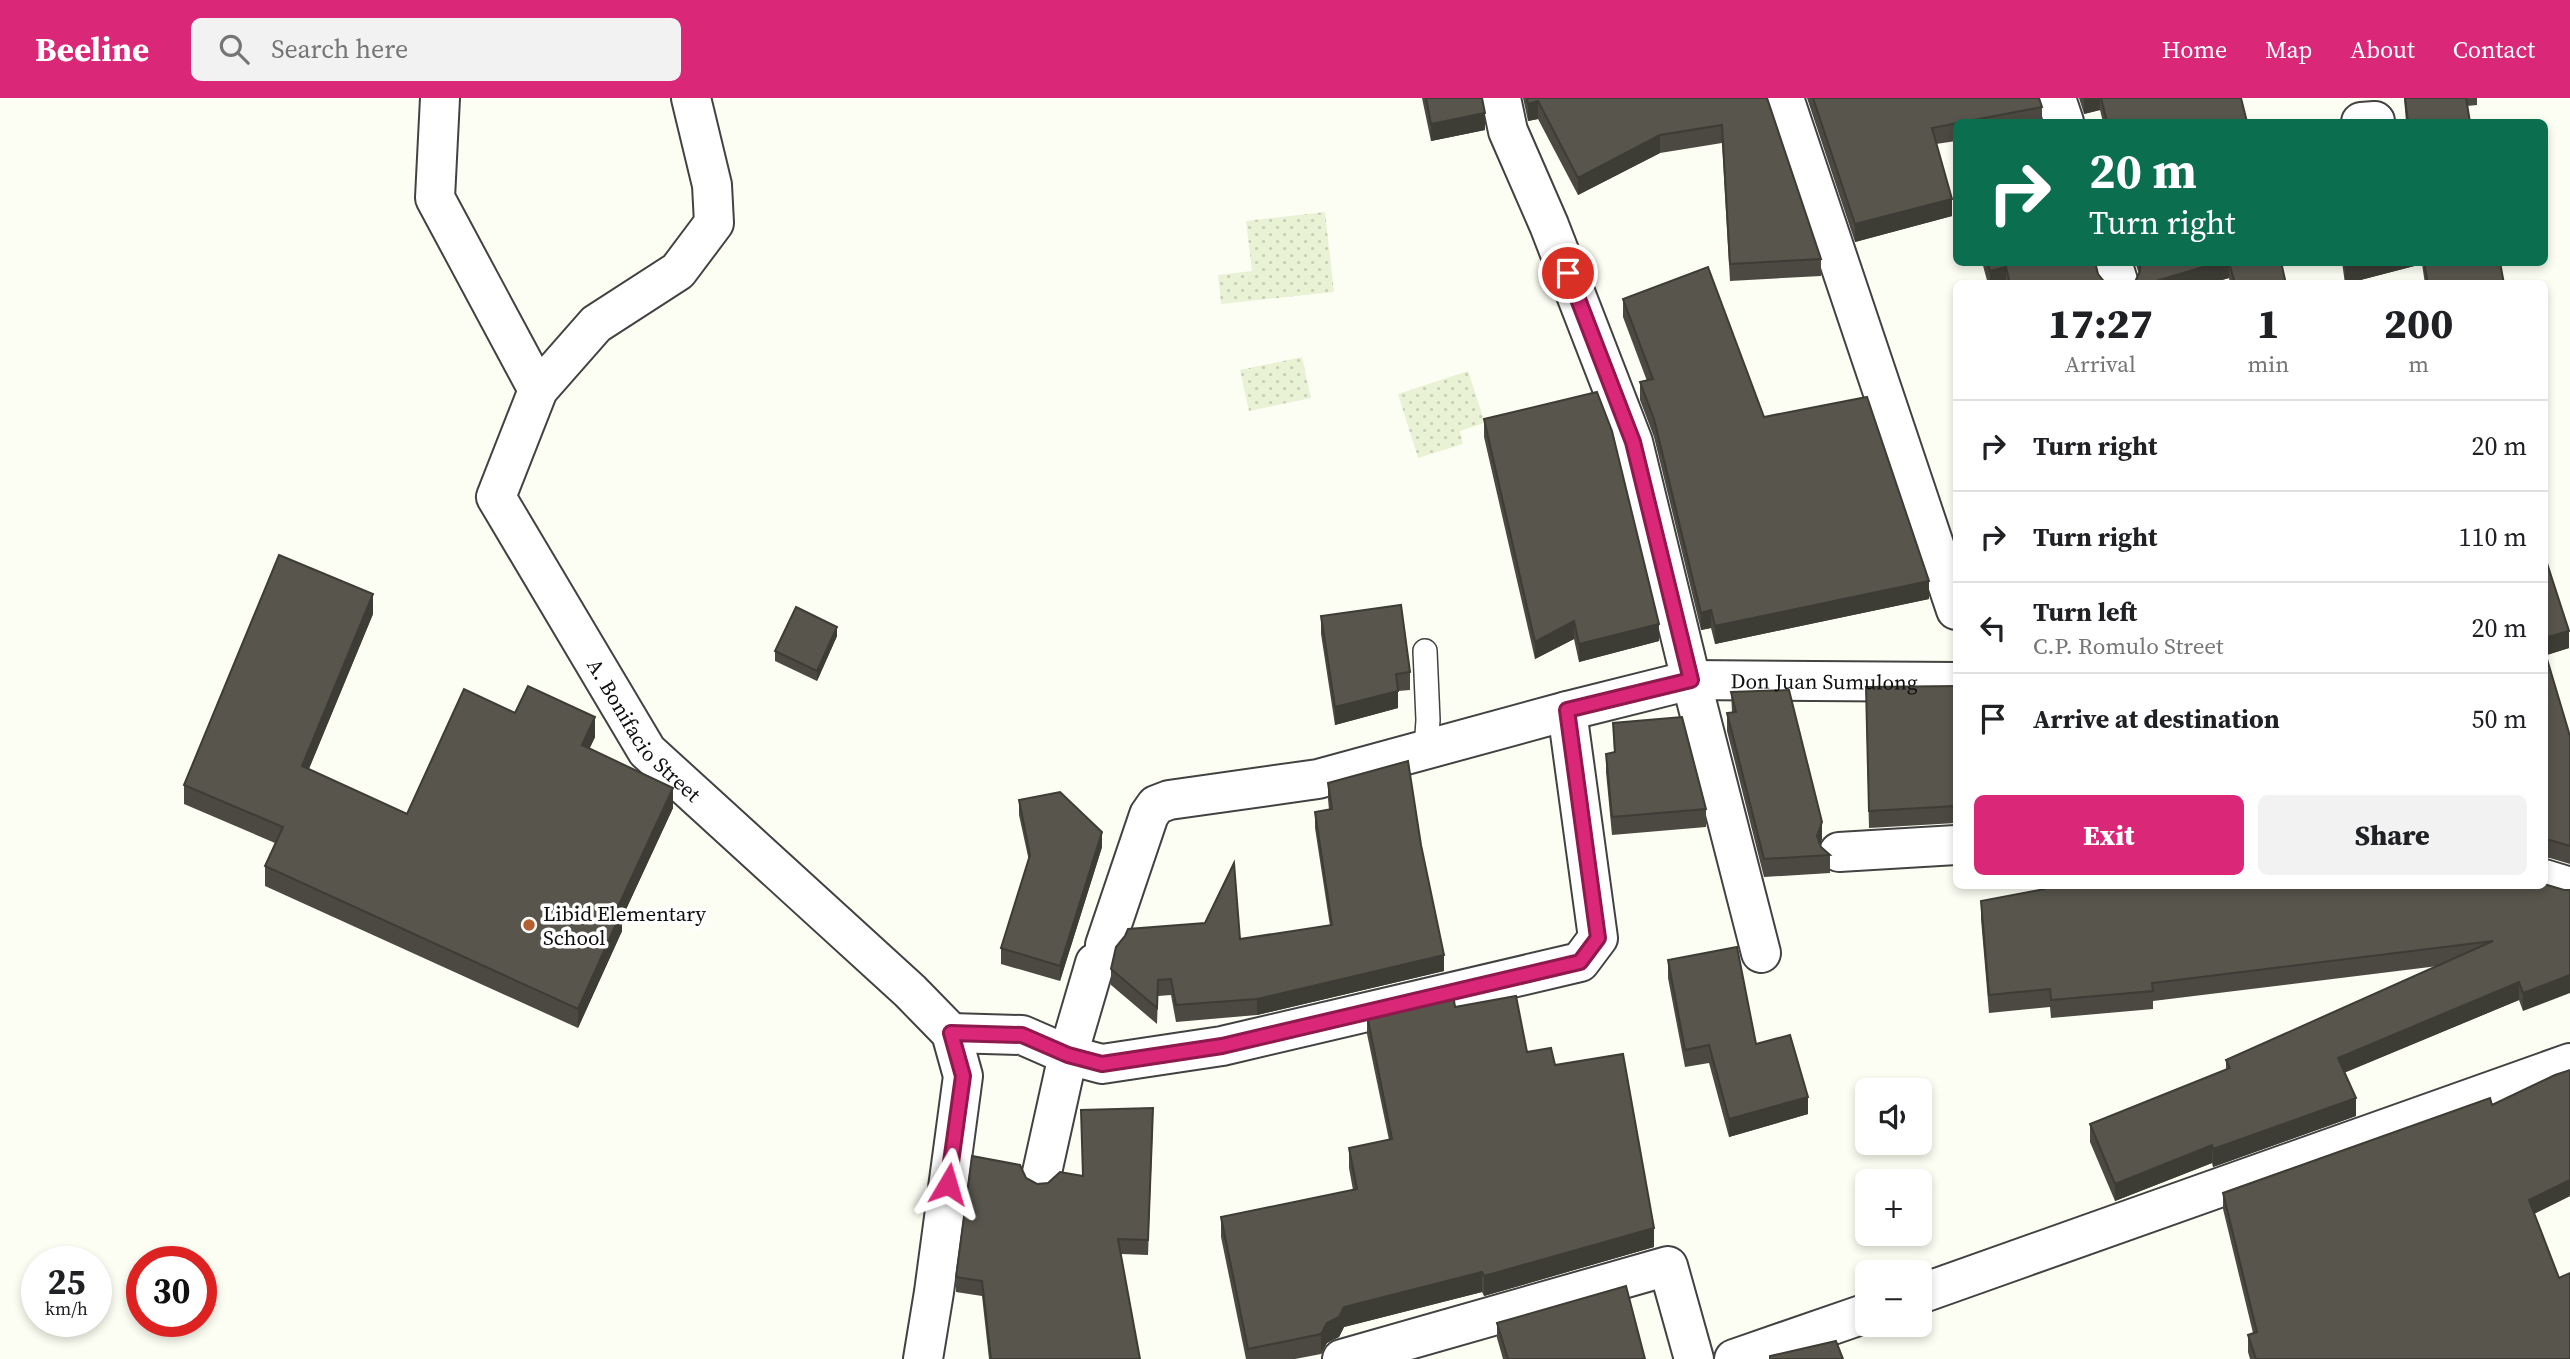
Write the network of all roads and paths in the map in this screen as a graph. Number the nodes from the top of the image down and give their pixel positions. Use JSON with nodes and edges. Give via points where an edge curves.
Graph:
{"nodes":[{"id":1,"x":691,"y":98,"type":"edge"},
{"id":2,"x":1501,"y":98,"type":"edge"},
{"id":3,"x":1784,"y":98,"type":"edge"},
{"id":4,"x":2056,"y":98,"type":"edge"},
{"id":5,"x":438,"y":99,"type":"edge"},
{"id":6,"x":2063,"y":119,"type":"edge"},
{"id":7,"x":538,"y":390,"type":"junction"},
{"id":8,"x":1953,"y":601,"type":"edge"},
{"id":9,"x":1425,"y":651,"type":"dead end"},
{"id":10,"x":1691,"y":680,"type":"junction"},
{"id":11,"x":1953,"y":682,"type":"edge"},
{"id":12,"x":1567,"y":710,"type":"junction"},
{"id":13,"x":1426,"y":750,"type":"junction"},
{"id":14,"x":1953,"y":845,"type":"edge"},
{"id":15,"x":1839,"y":852,"type":"dead end"},
{"id":16,"x":2548,"y":880,"type":"edge"},
{"id":17,"x":2570,"y":887,"type":"edge"},
{"id":18,"x":1761,"y":953,"type":"dead end"},
{"id":19,"x":951,"y":1033,"type":"junction"},
{"id":20,"x":1068,"y":1055,"type":"junction"},
{"id":21,"x":2570,"y":1063,"type":"edge"},
{"id":22,"x":1041,"y":1177,"type":"dead end"},
{"id":23,"x":1932,"y":1290,"type":"edge"},
{"id":24,"x":1855,"y":1318,"type":"edge"},
{"id":25,"x":1777,"y":1352,"type":"edge"},
{"id":26,"x":923,"y":1359,"type":"edge"},
{"id":27,"x":1342,"y":1359,"type":"edge"},
{"id":28,"x":1694,"y":1359,"type":"edge"},
{"id":29,"x":1734,"y":1359,"type":"edge"}],
"edges":[{"from":1,"to":7,"type":"street","name":"A. Bonifacio Street","via":[[712,185],[714,223],[678,271],[596,324]]},
{"from":2,"to":10,"type":"street","via":[[1508,131],[1633,442]]},
{"from":3,"to":8,"type":"street"},
{"from":4,"to":6,"type":"street"},
{"from":5,"to":7,"type":"street","via":[[435,198]]},
{"from":7,"to":19,"type":"street","name":"A. Bonifacio Street","via":[[496,497],[647,751]]},
{"from":9,"to":13,"type":"lane"},
{"from":10,"to":11,"type":"street","name":"Don Juan Sumulong"},
{"from":10,"to":12,"type":"street","name":"Don Juan Sumulong"},
{"from":10,"to":18,"type":"street"},
{"from":12,"to":13,"type":"street","name":"Don Juan Sumulong"},
{"from":12,"to":20,"type":"street","via":[[1598,938],[1580,962],[1222,1046],[1102,1064]]},
{"from":13,"to":20,"type":"street","name":"Don Juan Sumulong","via":[[1318,779],[1188,796],[1156,805],[1149,814]]},
{"from":14,"to":15,"type":"street"},
{"from":16,"to":17,"type":"street"},
{"from":19,"to":20,"type":"street","via":[[1022,1035]]},
{"from":19,"to":26,"type":"street","name":"A. Bonifacio Street","via":[[963,1076]]},
{"from":20,"to":22,"type":"street"},
{"from":21,"to":23,"type":"street"},
{"from":24,"to":25,"type":"street"},
{"from":25,"to":29,"type":"street"},
{"from":27,"to":28,"type":"street","via":[[1668,1266]]}]}
